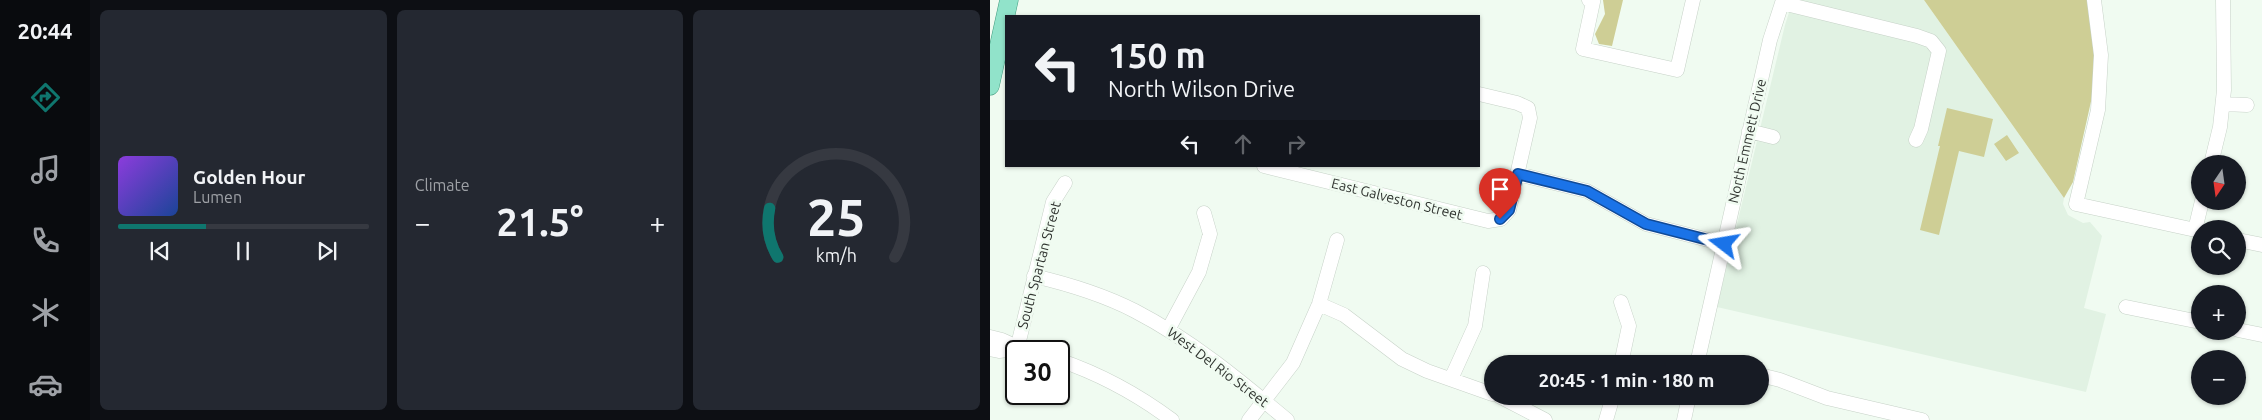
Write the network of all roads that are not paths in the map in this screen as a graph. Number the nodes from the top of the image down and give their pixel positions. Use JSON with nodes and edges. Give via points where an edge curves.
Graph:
{"nodes":[{"id":1,"x":1009,"y":0,"type":"edge"},
{"id":2,"x":1589,"y":0,"type":"edge"},
{"id":3,"x":1693,"y":0,"type":"edge"},
{"id":4,"x":2094,"y":0,"type":"edge"},
{"id":5,"x":2223,"y":0,"type":"edge"},
{"id":6,"x":1783,"y":2,"type":"edge"},
{"id":7,"x":1005,"y":15,"type":"edge"},
{"id":8,"x":1005,"y":17,"type":"edge"},
{"id":9,"x":998,"y":46,"type":"edge"},
{"id":10,"x":990,"y":86,"type":"edge"},
{"id":11,"x":1480,"y":94,"type":"edge"},
{"id":12,"x":2222,"y":104,"type":"junction"},
{"id":13,"x":2247,"y":106,"type":"dead end"},
{"id":14,"x":1749,"y":131,"type":"junction"},
{"id":15,"x":1773,"y":137,"type":"dead end"},
{"id":16,"x":1916,"y":140,"type":"dead end"},
{"id":17,"x":2213,"y":155,"type":"edge"},
{"id":18,"x":1268,"y":167,"type":"edge"},
{"id":19,"x":1518,"y":174,"type":"junction"},
{"id":20,"x":1065,"y":183,"type":"dead end"},
{"id":21,"x":1204,"y":213,"type":"dead end"},
{"id":22,"x":2191,"y":229,"type":"edge"},
{"id":23,"x":1337,"y":240,"type":"dead end"},
{"id":24,"x":2246,"y":242,"type":"edge"},
{"id":25,"x":1724,"y":244,"type":"junction"},
{"id":26,"x":2262,"y":245,"type":"edge"},
{"id":27,"x":1483,"y":273,"type":"dead end"},
{"id":28,"x":1034,"y":276,"type":"junction"},
{"id":29,"x":1621,"y":302,"type":"dead end"},
{"id":30,"x":1319,"y":304,"type":"junction"},
{"id":31,"x":2126,"y":307,"type":"dead end"},
{"id":32,"x":2191,"y":320,"type":"edge"},
{"id":33,"x":1168,"y":330,"type":"junction"},
{"id":34,"x":2246,"y":332,"type":"edge"},
{"id":35,"x":2262,"y":335,"type":"edge"},
{"id":36,"x":990,"y":337,"type":"edge"},
{"id":37,"x":1024,"y":340,"type":"edge"},
{"id":38,"x":1005,"y":342,"type":"edge"},
{"id":39,"x":990,"y":349,"type":"edge"},
{"id":40,"x":1005,"y":351,"type":"edge"},
{"id":41,"x":1623,"y":355,"type":"edge"},
{"id":42,"x":1702,"y":355,"type":"edge"},
{"id":43,"x":1070,"y":364,"type":"edge"},
{"id":44,"x":1769,"y":377,"type":"edge"},
{"id":45,"x":1451,"y":379,"type":"junction"},
{"id":46,"x":1484,"y":391,"type":"edge"},
{"id":47,"x":1264,"y":401,"type":"junction"},
{"id":48,"x":1516,"y":405,"type":"edge"},
{"id":49,"x":1610,"y":405,"type":"edge"},
{"id":50,"x":1687,"y":405,"type":"edge"},
{"id":51,"x":1172,"y":420,"type":"edge"},
{"id":52,"x":1249,"y":420,"type":"edge"},
{"id":53,"x":1287,"y":420,"type":"edge"},
{"id":54,"x":1545,"y":420,"type":"edge"},
{"id":55,"x":1606,"y":420,"type":"edge"},
{"id":56,"x":1684,"y":420,"type":"edge"},
{"id":57,"x":1922,"y":420,"type":"edge"}],
"edges":[{"from":1,"to":7,"type":"main road"},
{"from":2,"to":3,"type":"street","via":[[1593,2],[1583,49],[1677,70]]},
{"from":4,"to":22,"type":"street","via":[[2101,54],[2098,110],[2076,204]]},
{"from":5,"to":12,"type":"street"},
{"from":6,"to":14,"type":"street","name":"North Emmett Drive","via":[[1770,40]]},
{"from":6,"to":16,"type":"street","via":[[1930,41],[1939,51]]},
{"from":8,"to":9,"type":"main road"},
{"from":9,"to":10,"type":"main road"},
{"from":11,"to":19,"type":"street","via":[[1528,108],[1530,118]]},
{"from":12,"to":13,"type":"street"},
{"from":12,"to":17,"type":"street"},
{"from":14,"to":15,"type":"street"},
{"from":14,"to":25,"type":"street","name":"North Emmett Drive"},
{"from":18,"to":19,"type":"street","name":"East Galveston Street","via":[[1488,221],[1500,219],[1509,210]]},
{"from":19,"to":25,"type":"street","via":[[1587,191],[1646,224]]},
{"from":20,"to":28,"type":"street","name":"South Spartan Street","via":[[1053,202]]},
{"from":21,"to":33,"type":"street","via":[[1210,234],[1199,272]]},
{"from":23,"to":30,"type":"street"},
{"from":24,"to":26,"type":"street"},
{"from":25,"to":42,"type":"street","name":"North Emmett Drive"},
{"from":27,"to":45,"type":"street","via":[[1475,326]]},
{"from":28,"to":33,"type":"street","name":"West Del Rio Street","via":[[1067,284],[1134,310]]},
{"from":28,"to":37,"type":"street","name":"South Spartan Street"},
{"from":29,"to":41,"type":"street","via":[[1629,326]]},
{"from":30,"to":45,"type":"street","via":[[1344,315],[1402,359]]},
{"from":30,"to":47,"type":"street","via":[[1293,363]]},
{"from":31,"to":32,"type":"street"},
{"from":33,"to":47,"type":"street","name":"West Del Rio Street"},
{"from":34,"to":35,"type":"street"},
{"from":36,"to":38,"type":"street"},
{"from":39,"to":40,"type":"street"},
{"from":43,"to":51,"type":"street","via":[[1129,391]]},
{"from":44,"to":57,"type":"street","via":[[1827,398]]},
{"from":45,"to":46,"type":"street"},
{"from":47,"to":52,"type":"street"},
{"from":47,"to":53,"type":"street","name":"West Del Rio Street"},
{"from":48,"to":54,"type":"street"},
{"from":49,"to":55,"type":"street"},
{"from":50,"to":56,"type":"street"}]}
